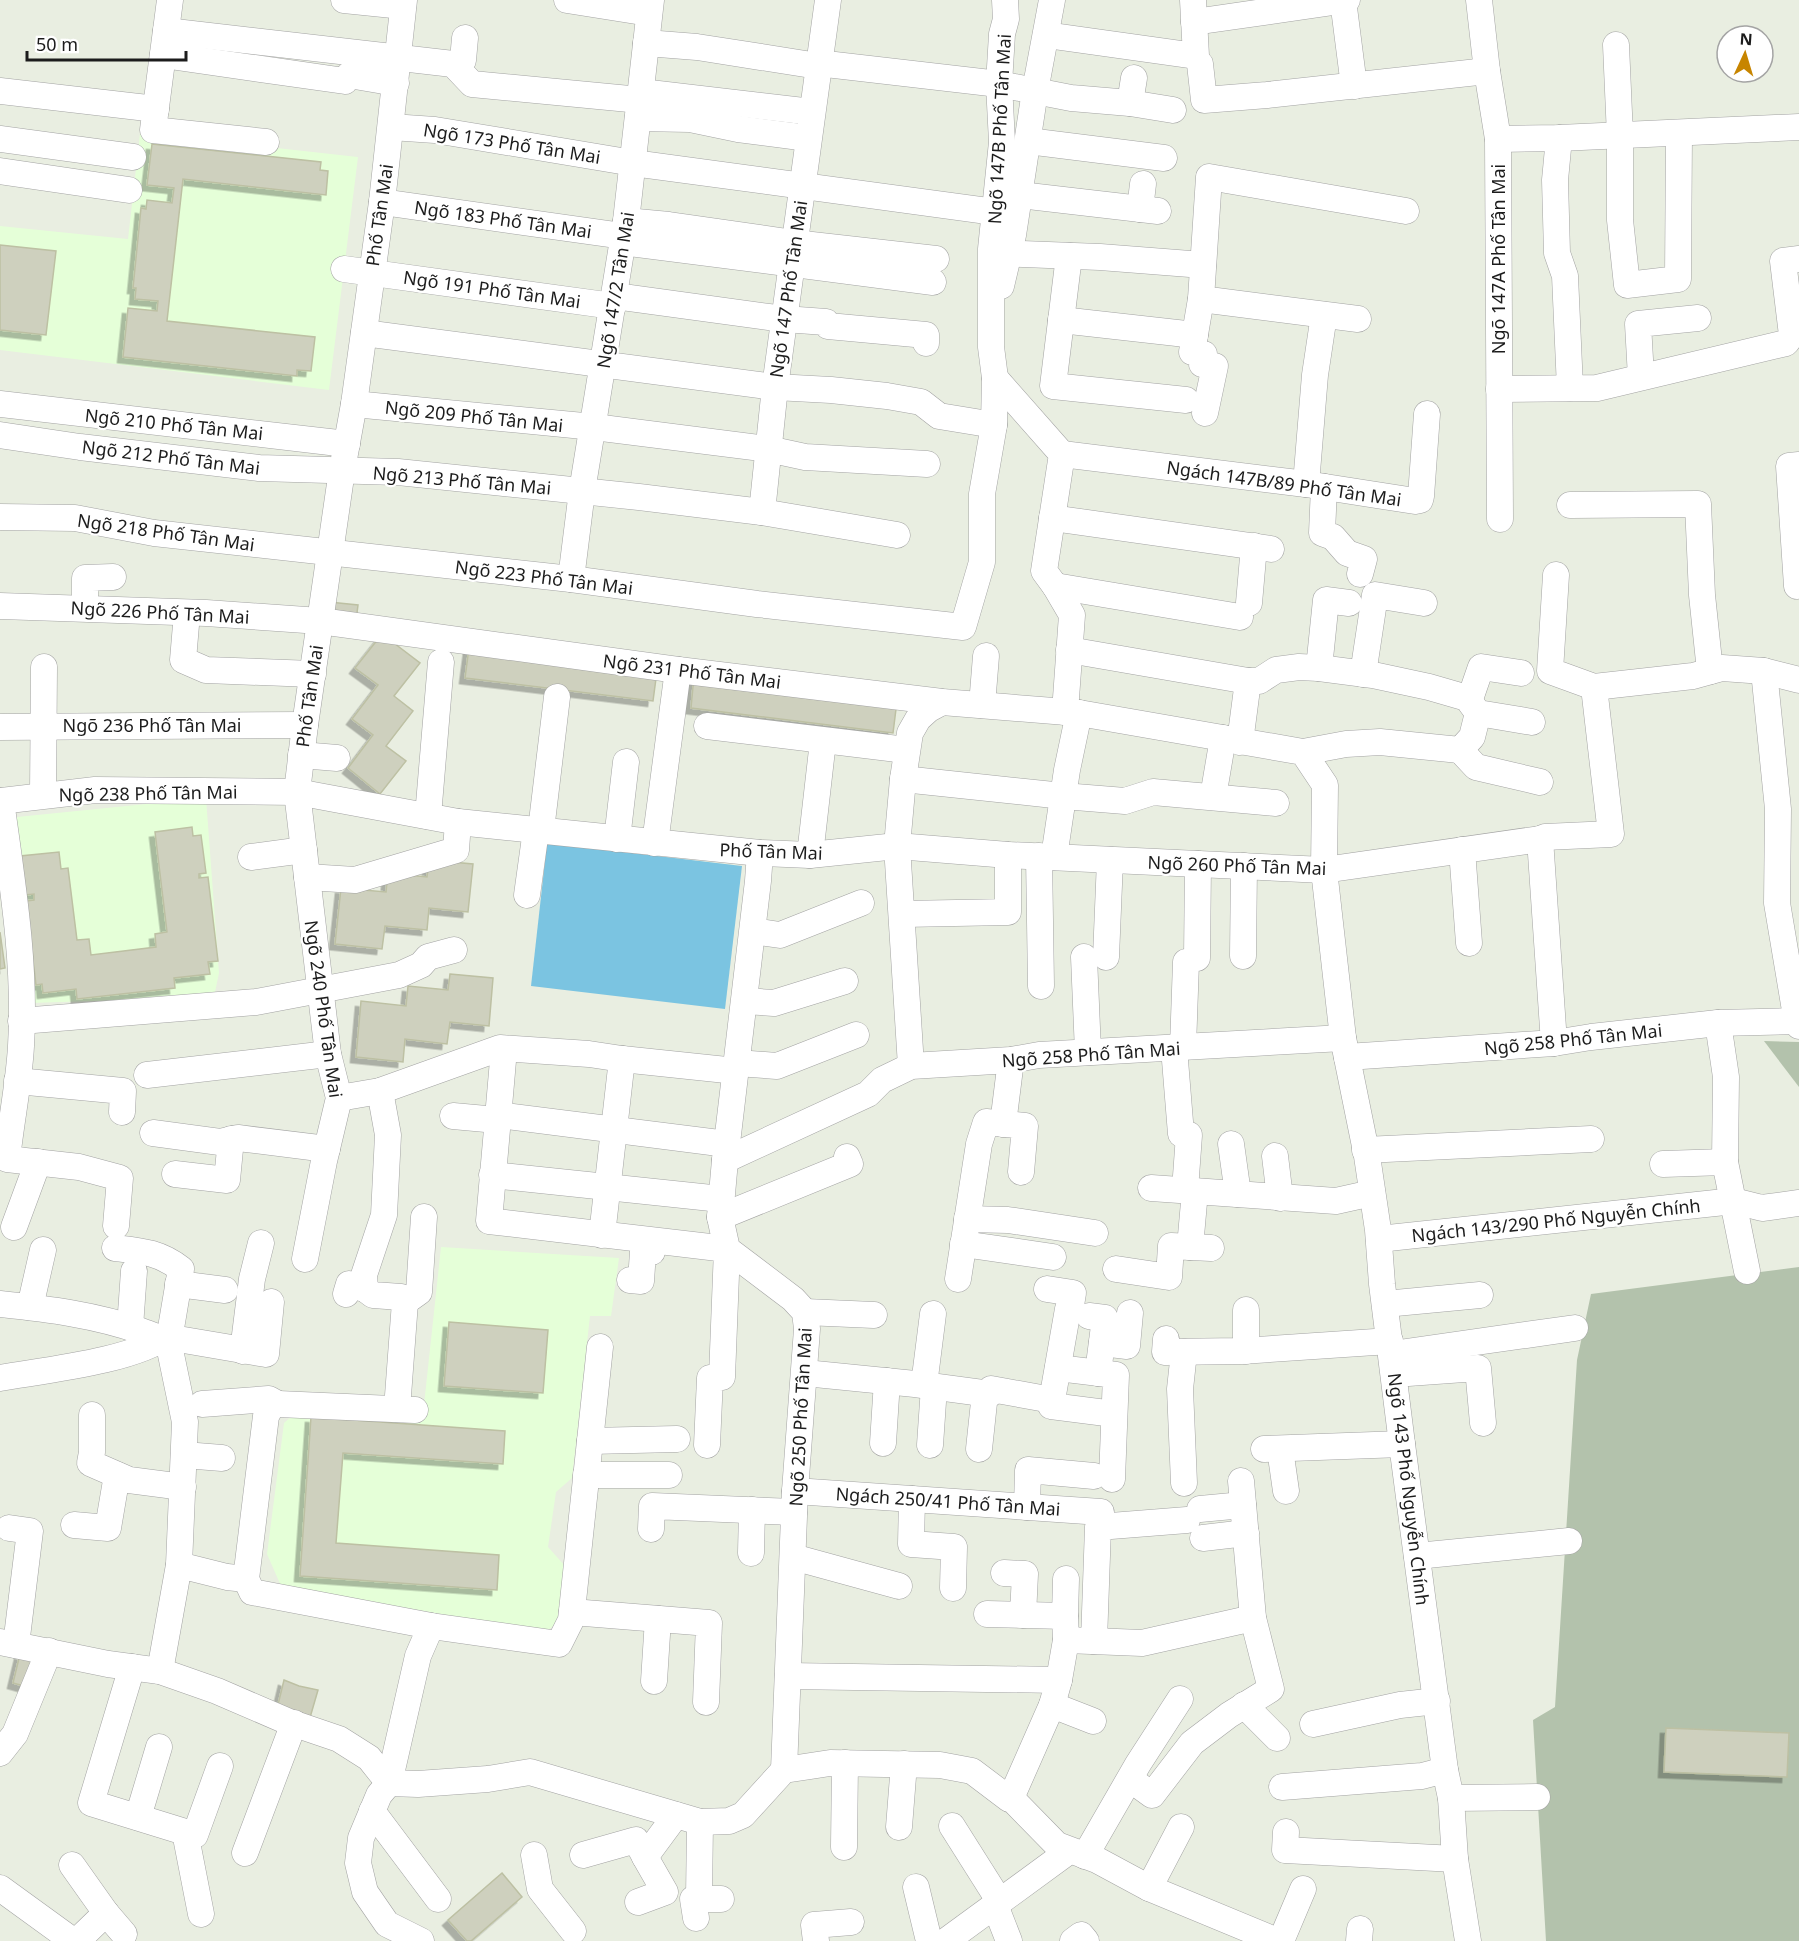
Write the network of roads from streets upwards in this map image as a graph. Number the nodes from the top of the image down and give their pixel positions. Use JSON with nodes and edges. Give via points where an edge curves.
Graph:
{"nodes":[{"id":1,"x":170,"y":0,"type":"edge"},
{"id":2,"x":345,"y":0,"type":"edge"},
{"id":3,"x":567,"y":0,"type":"edge"},
{"id":4,"x":828,"y":0,"type":"edge"},
{"id":5,"x":1005,"y":0,"type":"edge"},
{"id":6,"x":1052,"y":0,"type":"edge"},
{"id":7,"x":1344,"y":0,"type":"edge"},
{"id":8,"x":1479,"y":0,"type":"edge"},
{"id":9,"x":404,"y":3,"type":"edge"},
{"id":10,"x":650,"y":6,"type":"edge"},
{"id":11,"x":1194,"y":11,"type":"edge"},
{"id":12,"x":1046,"y":35,"type":"junction"},
{"id":13,"x":465,"y":38,"type":"dead end"},
{"id":14,"x":165,"y":43,"type":"junction"},
{"id":15,"x":646,"y":44,"type":"junction"},
{"id":16,"x":1616,"y":45,"type":"dead end"},
{"id":17,"x":453,"y":64,"type":"junction"},
{"id":18,"x":1200,"y":64,"type":"dead end"},
{"id":19,"x":818,"y":66,"type":"junction"},
{"id":20,"x":397,"y":70,"type":"junction"},
{"id":21,"x":1487,"y":71,"type":"junction"},
{"id":22,"x":1134,"y":78,"type":"dead end"},
{"id":23,"x":999,"y":84,"type":"junction"},
{"id":24,"x":1354,"y":86,"type":"junction"},
{"id":25,"x":0,"y":91,"type":"edge"},
{"id":26,"x":1035,"y":92,"type":"junction"},
{"id":27,"x":1130,"y":103,"type":"junction"},
{"id":28,"x":639,"y":104,"type":"junction"},
{"id":29,"x":1173,"y":110,"type":"dead end"},
{"id":30,"x":812,"y":112,"type":"junction"},
{"id":31,"x":155,"y":120,"type":"junction"},
{"id":32,"x":391,"y":127,"type":"junction"},
{"id":33,"x":1799,"y":127,"type":"edge"},
{"id":34,"x":1679,"y":133,"type":"junction"},
{"id":35,"x":1620,"y":136,"type":"junction"},
{"id":36,"x":808,"y":138,"type":"junction"},
{"id":37,"x":1558,"y":138,"type":"junction"},
{"id":38,"x":0,"y":139,"type":"edge"},
{"id":39,"x":1498,"y":139,"type":"junction"},
{"id":40,"x":266,"y":141,"type":"dead end"},
{"id":41,"x":1028,"y":141,"type":"junction"},
{"id":42,"x":133,"y":157,"type":"dead end"},
{"id":43,"x":1164,"y":158,"type":"dead end"},
{"id":44,"x":633,"y":162,"type":"junction"},
{"id":45,"x":0,"y":171,"type":"edge"},
{"id":46,"x":802,"y":187,"type":"junction"},
{"id":47,"x":129,"y":190,"type":"dead end"},
{"id":48,"x":1020,"y":195,"type":"junction"},
{"id":49,"x":382,"y":202,"type":"junction"},
{"id":50,"x":1147,"y":202,"type":"dead end"},
{"id":51,"x":1406,"y":211,"type":"dead end"},
{"id":52,"x":995,"y":212,"type":"junction"},
{"id":53,"x":624,"y":233,"type":"junction"},
{"id":54,"x":1000,"y":253,"type":"junction"},
{"id":55,"x":793,"y":254,"type":"junction"},
{"id":56,"x":1069,"y":256,"type":"junction"},
{"id":57,"x":1791,"y":260,"type":"edge"},
{"id":58,"x":1203,"y":265,"type":"junction"},
{"id":59,"x":344,"y":269,"type":"dead end"},
{"id":60,"x":934,"y":271,"type":"dead end"},
{"id":61,"x":371,"y":272,"type":"junction"},
{"id":62,"x":1201,"y":299,"type":"junction"},
{"id":63,"x":614,"y":301,"type":"junction"},
{"id":64,"x":1324,"y":315,"type":"junction"},
{"id":65,"x":1698,"y":318,"type":"dead end"},
{"id":66,"x":784,"y":319,"type":"junction"},
{"id":67,"x":1358,"y":319,"type":"dead end"},
{"id":68,"x":1061,"y":320,"type":"junction"},
{"id":69,"x":364,"y":333,"type":"junction"},
{"id":70,"x":1195,"y":335,"type":"junction"},
{"id":71,"x":926,"y":343,"type":"dead end"},
{"id":72,"x":603,"y":365,"type":"junction"},
{"id":73,"x":1641,"y":377,"type":"junction"},
{"id":74,"x":995,"y":378,"type":"junction"},
{"id":75,"x":775,"y":387,"type":"junction"},
{"id":76,"x":1570,"y":388,"type":"junction"},
{"id":77,"x":1498,"y":389,"type":"junction"},
{"id":78,"x":354,"y":404,"type":"junction"},
{"id":79,"x":0,"y":405,"type":"edge"},
{"id":80,"x":1427,"y":414,"type":"dead end"},
{"id":81,"x":994,"y":425,"type":"junction"},
{"id":82,"x":594,"y":427,"type":"junction"},
{"id":83,"x":0,"y":435,"type":"edge"},
{"id":84,"x":347,"y":444,"type":"junction"},
{"id":85,"x":768,"y":449,"type":"junction"},
{"id":86,"x":1062,"y":454,"type":"junction"},
{"id":87,"x":927,"y":464,"type":"dead end"},
{"id":88,"x":1799,"y":465,"type":"edge"},
{"id":89,"x":342,"y":471,"type":"junction"},
{"id":90,"x":1315,"y":485,"type":"junction"},
{"id":91,"x":582,"y":491,"type":"junction"},
{"id":92,"x":1570,"y":505,"type":"dead end"},
{"id":93,"x":762,"y":512,"type":"junction"},
{"id":94,"x":0,"y":517,"type":"edge"},
{"id":95,"x":1052,"y":518,"type":"junction"},
{"id":96,"x":1500,"y":519,"type":"dead end"},
{"id":97,"x":897,"y":535,"type":"dead end"},
{"id":98,"x":331,"y":552,"type":"junction"},
{"id":99,"x":1360,"y":574,"type":"dead end"},
{"id":100,"x":1556,"y":575,"type":"dead end"},
{"id":101,"x":113,"y":577,"type":"dead end"},
{"id":102,"x":571,"y":579,"type":"junction"},
{"id":103,"x":1056,"y":586,"type":"junction"},
{"id":104,"x":1797,"y":586,"type":"dead end"},
{"id":105,"x":1349,"y":603,"type":"dead end"},
{"id":106,"x":1424,"y":603,"type":"dead end"},
{"id":107,"x":757,"y":604,"type":"joint"},
{"id":108,"x":0,"y":606,"type":"edge"},
{"id":109,"x":85,"y":608,"type":"junction"},
{"id":110,"x":187,"y":613,"type":"junction"},
{"id":111,"x":320,"y":621,"type":"junction"},
{"id":112,"x":1069,"y":650,"type":"junction"},
{"id":113,"x":986,"y":656,"type":"dead end"},
{"id":114,"x":441,"y":662,"type":"dead end"},
{"id":115,"x":44,"y":667,"type":"dead end"},
{"id":116,"x":1319,"y":668,"type":"junction"},
{"id":117,"x":678,"y":670,"type":"junction"},
{"id":118,"x":1710,"y":671,"type":"junction"},
{"id":119,"x":1764,"y":671,"type":"junction"},
{"id":120,"x":1521,"y":673,"type":"dead end"},
{"id":121,"x":313,"y":674,"type":"junction"},
{"id":122,"x":1363,"y":674,"type":"junction"},
{"id":123,"x":1799,"y":680,"type":"edge"},
{"id":124,"x":1248,"y":681,"type":"junction"},
{"id":125,"x":1594,"y":687,"type":"junction"},
{"id":126,"x":557,"y":697,"type":"dead end"},
{"id":127,"x":942,"y":702,"type":"junction"},
{"id":128,"x":981,"y":705,"type":"junction"},
{"id":129,"x":1472,"y":706,"type":"junction"},
{"id":130,"x":1072,"y":712,"type":"junction"},
{"id":131,"x":1532,"y":722,"type":"dead end"},
{"id":132,"x":305,"y":724,"type":"junction"},
{"id":133,"x":45,"y":726,"type":"junction"},
{"id":134,"x":706,"y":726,"type":"dead end"},
{"id":135,"x":0,"y":728,"type":"edge"},
{"id":136,"x":1232,"y":740,"type":"junction"},
{"id":137,"x":823,"y":741,"type":"junction"},
{"id":138,"x":906,"y":750,"type":"junction"},
{"id":139,"x":1460,"y":750,"type":"junction"},
{"id":140,"x":1302,"y":752,"type":"junction"},
{"id":141,"x":301,"y":754,"type":"junction"},
{"id":142,"x":337,"y":758,"type":"dead end"},
{"id":143,"x":626,"y":762,"type":"dead end"},
{"id":144,"x":903,"y":779,"type":"junction"},
{"id":145,"x":1540,"y":782,"type":"dead end"},
{"id":146,"x":297,"y":792,"type":"junction"},
{"id":147,"x":43,"y":795,"type":"junction"},
{"id":148,"x":1063,"y":796,"type":"junction"},
{"id":149,"x":1213,"y":797,"type":"junction"},
{"id":150,"x":0,"y":801,"type":"edge"},
{"id":151,"x":1276,"y":803,"type":"dead end"},
{"id":152,"x":428,"y":816,"type":"junction"},
{"id":153,"x":458,"y":822,"type":"junction"},
{"id":154,"x":538,"y":830,"type":"junction"},
{"id":155,"x":617,"y":839,"type":"junction"},
{"id":156,"x":1540,"y":839,"type":"junction"},
{"id":157,"x":655,"y":843,"type":"junction"},
{"id":158,"x":897,"y":846,"type":"junction"},
{"id":159,"x":304,"y":850,"type":"junction"},
{"id":160,"x":1462,"y":850,"type":"junction"},
{"id":161,"x":760,"y":853,"type":"junction"},
{"id":162,"x":810,"y":855,"type":"junction"},
{"id":163,"x":1008,"y":855,"type":"junction"},
{"id":164,"x":1047,"y":856,"type":"junction"},
{"id":165,"x":251,"y":857,"type":"dead end"},
{"id":166,"x":1110,"y":860,"type":"junction"},
{"id":167,"x":1198,"y":864,"type":"junction"},
{"id":168,"x":1244,"y":866,"type":"junction"},
{"id":169,"x":1324,"y":870,"type":"junction"},
{"id":170,"x":307,"y":877,"type":"junction"},
{"id":171,"x":527,"y":895,"type":"dead end"},
{"id":172,"x":861,"y":903,"type":"dead end"},
{"id":173,"x":903,"y":914,"type":"junction"},
{"id":174,"x":8,"y":918,"type":"edge"},
{"id":175,"x":753,"y":931,"type":"junction"},
{"id":176,"x":1469,"y":942,"type":"dead end"},
{"id":177,"x":454,"y":950,"type":"dead end"},
{"id":178,"x":1243,"y":956,"type":"dead end"},
{"id":179,"x":845,"y":981,"type":"dead end"},
{"id":180,"x":1041,"y":986,"type":"dead end"},
{"id":181,"x":321,"y":990,"type":"junction"},
{"id":182,"x":10,"y":992,"type":"edge"},
{"id":183,"x":745,"y":1001,"type":"junction"},
{"id":184,"x":1718,"y":1023,"type":"junction"},
{"id":185,"x":1798,"y":1023,"type":"edge"},
{"id":186,"x":856,"y":1035,"type":"dead end"},
{"id":187,"x":14,"y":1038,"type":"edge"},
{"id":188,"x":1554,"y":1043,"type":"junction"},
{"id":189,"x":1179,"y":1047,"type":"junction"},
{"id":190,"x":1345,"y":1047,"type":"junction"},
{"id":191,"x":504,"y":1049,"type":"junction"},
{"id":192,"x":1088,"y":1052,"type":"junction"},
{"id":193,"x":328,"y":1054,"type":"junction"},
{"id":194,"x":622,"y":1059,"type":"junction"},
{"id":195,"x":1011,"y":1060,"type":"junction"},
{"id":196,"x":911,"y":1066,"type":"junction"},
{"id":197,"x":737,"y":1067,"type":"junction"},
{"id":198,"x":158,"y":1078,"type":"dead end"},
{"id":199,"x":380,"y":1090,"type":"junction"},
{"id":200,"x":10,"y":1095,"type":"edge"},
{"id":201,"x":339,"y":1098,"type":"junction"},
{"id":202,"x":122,"y":1112,"type":"dead end"},
{"id":203,"x":453,"y":1116,"type":"dead end"},
{"id":204,"x":498,"y":1117,"type":"junction"},
{"id":205,"x":1003,"y":1124,"type":"junction"},
{"id":206,"x":614,"y":1129,"type":"junction"},
{"id":207,"x":153,"y":1133,"type":"dead end"},
{"id":208,"x":231,"y":1139,"type":"junction"},
{"id":209,"x":1591,"y":1139,"type":"dead end"},
{"id":210,"x":1231,"y":1144,"type":"dead end"},
{"id":211,"x":327,"y":1149,"type":"junction"},
{"id":212,"x":1365,"y":1150,"type":"junction"},
{"id":213,"x":726,"y":1152,"type":"junction"},
{"id":214,"x":1275,"y":1155,"type":"dead end"},
{"id":215,"x":847,"y":1157,"type":"dead end"},
{"id":216,"x":38,"y":1162,"type":"junction"},
{"id":217,"x":1725,"y":1162,"type":"junction"},
{"id":218,"x":1663,"y":1164,"type":"dead end"},
{"id":219,"x":1021,"y":1172,"type":"dead end"},
{"id":220,"x":175,"y":1174,"type":"dead end"},
{"id":221,"x":492,"y":1175,"type":"junction"},
{"id":222,"x":607,"y":1187,"type":"junction"},
{"id":223,"x":1151,"y":1188,"type":"dead end"},
{"id":224,"x":1190,"y":1191,"type":"junction"},
{"id":225,"x":1372,"y":1193,"type":"junction"},
{"id":226,"x":1238,"y":1194,"type":"junction"},
{"id":227,"x":1280,"y":1198,"type":"junction"},
{"id":228,"x":1733,"y":1201,"type":"junction"},
{"id":229,"x":1799,"y":1203,"type":"edge"},
{"id":230,"x":720,"y":1208,"type":"junction"},
{"id":231,"x":424,"y":1217,"type":"dead end"},
{"id":232,"x":967,"y":1219,"type":"junction"},
{"id":233,"x":14,"y":1227,"type":"dead end"},
{"id":234,"x":1095,"y":1233,"type":"dead end"},
{"id":235,"x":602,"y":1234,"type":"junction"},
{"id":236,"x":1379,"y":1239,"type":"junction"},
{"id":237,"x":654,"y":1241,"type":"junction"},
{"id":238,"x":261,"y":1243,"type":"dead end"},
{"id":239,"x":963,"y":1244,"type":"junction"},
{"id":240,"x":727,"y":1249,"type":"junction"},
{"id":241,"x":43,"y":1250,"type":"dead end"},
{"id":242,"x":1053,"y":1257,"type":"dead end"},
{"id":243,"x":305,"y":1259,"type":"dead end"},
{"id":244,"x":1116,"y":1269,"type":"dead end"},
{"id":245,"x":134,"y":1271,"type":"dead end"},
{"id":246,"x":1747,"y":1271,"type":"dead end"},
{"id":247,"x":958,"y":1279,"type":"dead end"},
{"id":248,"x":630,"y":1280,"type":"dead end"},
{"id":249,"x":178,"y":1284,"type":"junction"},
{"id":250,"x":1047,"y":1289,"type":"dead end"},
{"id":251,"x":225,"y":1290,"type":"dead end"},
{"id":252,"x":1480,"y":1295,"type":"dead end"},
{"id":253,"x":271,"y":1302,"type":"dead end"},
{"id":254,"x":405,"y":1302,"type":"junction"},
{"id":255,"x":0,"y":1304,"type":"edge"},
{"id":256,"x":1385,"y":1304,"type":"junction"},
{"id":257,"x":30,"y":1307,"type":"junction"},
{"id":258,"x":1246,"y":1310,"type":"dead end"},
{"id":259,"x":804,"y":1311,"type":"junction"},
{"id":260,"x":1130,"y":1313,"type":"dead end"},
{"id":261,"x":933,"y":1314,"type":"dead end"},
{"id":262,"x":874,"y":1315,"type":"dead end"},
{"id":263,"x":1089,"y":1316,"type":"dead end"},
{"id":264,"x":130,"y":1327,"type":"junction"},
{"id":265,"x":1575,"y":1328,"type":"dead end"},
{"id":266,"x":163,"y":1339,"type":"junction"},
{"id":267,"x":1102,"y":1343,"type":"junction"},
{"id":268,"x":600,"y":1347,"type":"dead end"},
{"id":269,"x":243,"y":1351,"type":"junction"},
{"id":270,"x":1246,"y":1351,"type":"junction"},
{"id":271,"x":1392,"y":1356,"type":"junction"},
{"id":272,"x":1058,"y":1368,"type":"junction"},
{"id":273,"x":804,"y":1373,"type":"junction"},
{"id":274,"x":1098,"y":1373,"type":"junction"},
{"id":275,"x":0,"y":1378,"type":"edge"},
{"id":276,"x":887,"y":1381,"type":"junction"},
{"id":277,"x":929,"y":1386,"type":"junction"},
{"id":278,"x":985,"y":1393,"type":"junction"},
{"id":279,"x":1052,"y":1400,"type":"junction"},
{"id":280,"x":202,"y":1404,"type":"dead end"},
{"id":281,"x":278,"y":1404,"type":"junction"},
{"id":282,"x":92,"y":1414,"type":"dead end"},
{"id":283,"x":1114,"y":1414,"type":"junction"},
{"id":284,"x":1483,"y":1423,"type":"dead end"},
{"id":285,"x":677,"y":1439,"type":"dead end"},
{"id":286,"x":590,"y":1441,"type":"junction"},
{"id":287,"x":883,"y":1443,"type":"dead end"},
{"id":288,"x":1402,"y":1444,"type":"junction"},
{"id":289,"x":707,"y":1445,"type":"dead end"},
{"id":290,"x":930,"y":1445,"type":"dead end"},
{"id":291,"x":979,"y":1449,"type":"dead end"},
{"id":292,"x":184,"y":1455,"type":"junction"},
{"id":293,"x":222,"y":1458,"type":"dead end"},
{"id":294,"x":117,"y":1475,"type":"junction"},
{"id":295,"x":586,"y":1475,"type":"junction"},
{"id":296,"x":669,"y":1475,"type":"dead end"},
{"id":297,"x":1184,"y":1483,"type":"dead end"},
{"id":298,"x":183,"y":1487,"type":"junction"},
{"id":299,"x":1286,"y":1491,"type":"dead end"},
{"id":300,"x":912,"y":1499,"type":"junction"},
{"id":301,"x":795,"y":1501,"type":"junction"},
{"id":302,"x":1027,"y":1507,"type":"junction"},
{"id":303,"x":752,"y":1510,"type":"junction"},
{"id":304,"x":1101,"y":1512,"type":"dead end"},
{"id":305,"x":1197,"y":1523,"type":"junction"},
{"id":306,"x":74,"y":1525,"type":"dead end"},
{"id":307,"x":9,"y":1528,"type":"dead end"},
{"id":308,"x":651,"y":1529,"type":"dead end"},
{"id":309,"x":1245,"y":1533,"type":"junction"},
{"id":310,"x":1569,"y":1542,"type":"dead end"},
{"id":311,"x":751,"y":1553,"type":"dead end"},
{"id":312,"x":1417,"y":1556,"type":"junction"},
{"id":313,"x":793,"y":1557,"type":"junction"},
{"id":314,"x":179,"y":1565,"type":"junction"},
{"id":315,"x":1004,"y":1573,"type":"dead end"},
{"id":316,"x":246,"y":1579,"type":"junction"},
{"id":317,"x":1066,"y":1579,"type":"dead end"},
{"id":318,"x":899,"y":1586,"type":"dead end"},
{"id":319,"x":953,"y":1588,"type":"dead end"},
{"id":320,"x":572,"y":1612,"type":"junction"},
{"id":321,"x":987,"y":1614,"type":"dead end"},
{"id":322,"x":1023,"y":1614,"type":"junction"},
{"id":323,"x":1252,"y":1618,"type":"junction"},
{"id":324,"x":658,"y":1619,"type":"junction"},
{"id":325,"x":431,"y":1626,"type":"junction"},
{"id":326,"x":1066,"y":1628,"type":"junction"},
{"id":327,"x":1094,"y":1641,"type":"junction"},
{"id":328,"x":8,"y":1643,"type":"edge"},
{"id":329,"x":49,"y":1651,"type":"junction"},
{"id":330,"x":132,"y":1666,"type":"junction"},
{"id":331,"x":160,"y":1671,"type":"junction"},
{"id":332,"x":788,"y":1676,"type":"junction"},
{"id":333,"x":1059,"y":1680,"type":"junction"},
{"id":334,"x":654,"y":1681,"type":"dead end"},
{"id":335,"x":1180,"y":1699,"type":"dead end"},
{"id":336,"x":1437,"y":1701,"type":"junction"},
{"id":337,"x":706,"y":1702,"type":"dead end"},
{"id":338,"x":1052,"y":1705,"type":"junction"},
{"id":339,"x":1244,"y":1705,"type":"junction"},
{"id":340,"x":1094,"y":1721,"type":"dead end"},
{"id":341,"x":294,"y":1723,"type":"junction"},
{"id":342,"x":1313,"y":1724,"type":"dead end"},
{"id":343,"x":1277,"y":1738,"type":"dead end"},
{"id":344,"x":159,"y":1747,"type":"dead end"},
{"id":345,"x":0,"y":1754,"type":"edge"},
{"id":346,"x":845,"y":1763,"type":"junction"},
{"id":347,"x":904,"y":1764,"type":"junction"},
{"id":348,"x":220,"y":1766,"type":"dead end"},
{"id":349,"x":784,"y":1770,"type":"junction"},
{"id":350,"x":1445,"y":1770,"type":"junction"},
{"id":351,"x":1130,"y":1779,"type":"junction"},
{"id":352,"x":389,"y":1783,"type":"junction"},
{"id":353,"x":1282,"y":1786,"type":"dead end"},
{"id":354,"x":1537,"y":1797,"type":"dead end"},
{"id":355,"x":1011,"y":1798,"type":"junction"},
{"id":356,"x":1451,"y":1798,"type":"junction"},
{"id":357,"x":372,"y":1811,"type":"junction"},
{"id":358,"x":676,"y":1815,"type":"junction"},
{"id":359,"x":138,"y":1817,"type":"junction"},
{"id":360,"x":700,"y":1822,"type":"junction"},
{"id":361,"x":952,"y":1826,"type":"dead end"},
{"id":362,"x":899,"y":1827,"type":"dead end"},
{"id":363,"x":1181,"y":1827,"type":"dead end"},
{"id":364,"x":1286,"y":1832,"type":"dead end"},
{"id":365,"x":197,"y":1836,"type":"junction"},
{"id":366,"x":844,"y":1847,"type":"dead end"},
{"id":367,"x":245,"y":1853,"type":"dead end"},
{"id":368,"x":1077,"y":1854,"type":"junction"},
{"id":369,"x":534,"y":1855,"type":"dead end"},
{"id":370,"x":583,"y":1855,"type":"dead end"},
{"id":371,"x":645,"y":1857,"type":"junction"},
{"id":372,"x":1455,"y":1859,"type":"junction"},
{"id":373,"x":72,"y":1865,"type":"dead end"},
{"id":374,"x":916,"y":1887,"type":"dead end"},
{"id":375,"x":0,"y":1888,"type":"edge"},
{"id":376,"x":1149,"y":1888,"type":"junction"},
{"id":377,"x":1303,"y":1889,"type":"dead end"},
{"id":378,"x":438,"y":1899,"type":"dead end"},
{"id":379,"x":638,"y":1902,"type":"dead end"},
{"id":380,"x":997,"y":1904,"type":"junction"},
{"id":381,"x":705,"y":1905,"type":"dead end"},
{"id":382,"x":106,"y":1913,"type":"junction"},
{"id":383,"x":201,"y":1914,"type":"dead end"},
{"id":384,"x":851,"y":1922,"type":"dead end"},
{"id":385,"x":381,"y":1933,"type":"edge"},
{"id":386,"x":571,"y":1933,"type":"edge"},
{"id":387,"x":124,"y":1934,"type":"dead end"},
{"id":388,"x":75,"y":1941,"type":"edge"},
{"id":389,"x":421,"y":1941,"type":"edge"},
{"id":390,"x":816,"y":1941,"type":"edge"},
{"id":391,"x":929,"y":1941,"type":"edge"},
{"id":392,"x":946,"y":1941,"type":"edge"},
{"id":393,"x":1009,"y":1941,"type":"edge"},
{"id":394,"x":1279,"y":1941,"type":"edge"},
{"id":395,"x":1468,"y":1941,"type":"edge"}],
"edges":[{"from":1,"to":14,"type":"street"},
{"from":2,"to":9,"type":"street"},
{"from":3,"to":10,"type":"street"},
{"from":4,"to":19,"type":"street","name":"Ngõ 147 Phố Tân Mai"},
{"from":5,"to":23,"type":"street","name":"Ngõ 147B Phố Tân Mai"},
{"from":6,"to":12,"type":"street","name":"Ngõ 147B Phố Tân Mai"},
{"from":7,"to":11,"type":"street"},
{"from":7,"to":24,"type":"street"},
{"from":8,"to":21,"type":"street","name":"Ngõ 147A Phố Tân Mai"},
{"from":9,"to":20,"type":"street","name":"Phố Tân Mai"},
{"from":10,"to":15,"type":"street","name":"Ngõ 147/2 Tân Mai"},
{"from":11,"to":12,"type":"street","via":[[1196,57]]},
{"from":12,"to":26,"type":"street","name":"Ngõ 147B Phố Tân Mai"},
{"from":13,"to":17,"type":"street","via":[[463,60]]},
{"from":14,"to":20,"type":"street","via":[[345,81],[349,75]]},
{"from":14,"to":31,"type":"street"},
{"from":15,"to":19,"type":"street","via":[[697,47]]},
{"from":15,"to":28,"type":"street","name":"Ngõ 147/2 Tân Mai"},
{"from":16,"to":35,"type":"street"},
{"from":17,"to":20,"type":"street"},
{"from":17,"to":28,"type":"street","via":[[472,84]]},
{"from":18,"to":24,"type":"street","via":[[1204,100]]},
{"from":19,"to":23,"type":"street"},
{"from":19,"to":30,"type":"street","name":"Ngõ 147 Phố Tân Mai"},
{"from":20,"to":32,"type":"street","name":"Phố Tân Mai"},
{"from":21,"to":24,"type":"street"},
{"from":21,"to":39,"type":"street","name":"Ngõ 147A Phố Tân Mai"},
{"from":22,"to":27,"type":"street"},
{"from":23,"to":26,"type":"street"},
{"from":23,"to":52,"type":"street","name":"Ngõ 147B Phố Tân Mai","via":[[1002,142]]},
{"from":25,"to":31,"type":"street"},
{"from":26,"to":27,"type":"street"},
{"from":26,"to":41,"type":"street","name":"Ngõ 147B Phố Tân Mai"},
{"from":27,"to":29,"type":"street"},
{"from":28,"to":30,"type":"street"},
{"from":28,"to":36,"type":"street","via":[[738,129]]},
{"from":28,"to":44,"type":"street","name":"Ngõ 147/2 Tân Mai"},
{"from":30,"to":36,"type":"street","name":"Ngõ 147 Phố Tân Mai"},
{"from":31,"to":40,"type":"street"},
{"from":32,"to":44,"type":"street","name":"Ngõ 173 Phố Tân Mai","via":[[435,130]]},
{"from":32,"to":49,"type":"street","name":"Phố Tân Mai"},
{"from":33,"to":34,"type":"street"},
{"from":34,"to":35,"type":"street"},
{"from":34,"to":35,"type":"street","via":[[1678,279],[1627,285],[1620,220]]},
{"from":35,"to":37,"type":"street"},
{"from":36,"to":46,"type":"street","name":"Ngõ 147 Phố Tân Mai"},
{"from":37,"to":39,"type":"street"},
{"from":37,"to":76,"type":"street","via":[[1557,253],[1564,276]]},
{"from":38,"to":42,"type":"street"},
{"from":39,"to":77,"type":"street","name":"Ngõ 147A Phố Tân Mai"},
{"from":41,"to":43,"type":"street"},
{"from":41,"to":48,"type":"street","name":"Ngõ 147B Phố Tân Mai"},
{"from":44,"to":46,"type":"street","name":"Ngõ 173 Phố Tân Mai"},
{"from":44,"to":53,"type":"street","name":"Ngõ 147/2 Tân Mai"},
{"from":45,"to":47,"type":"street"},
{"from":46,"to":52,"type":"street","name":"Ngõ 173 Phố Tân Mai"},
{"from":46,"to":55,"type":"street","name":"Ngõ 147 Phố Tân Mai"},
{"from":48,"to":50,"type":"street"},
{"from":48,"to":54,"type":"street","name":"Ngõ 147B Phố Tân Mai"},
{"from":49,"to":53,"type":"street","name":"Ngõ 183 Phố Tân Mai"},
{"from":49,"to":61,"type":"street","name":"Phố Tân Mai"},
{"from":51,"to":58,"type":"street","via":[[1209,177]]},
{"from":52,"to":54,"type":"street","name":"Ngõ 147B Phố Tân Mai"},
{"from":53,"to":55,"type":"street","name":"Ngõ 183 Phố Tân Mai","via":[[669,225]]},
{"from":53,"to":63,"type":"street","name":"Ngõ 147/2 Tân Mai"},
{"from":54,"to":56,"type":"street"},
{"from":54,"to":74,"type":"street","name":"Ngõ 147B Phố Tân Mai","via":[[991,330]]},
{"from":55,"to":60,"type":"street","name":"Ngõ 183 Phố Tân Mai"},
{"from":55,"to":66,"type":"street","name":"Ngõ 147 Phố Tân Mai"},
{"from":56,"to":58,"type":"street"},
{"from":56,"to":68,"type":"street"},
{"from":57,"to":73,"type":"street","via":[[1792,335],[1786,343]]},
{"from":58,"to":62,"type":"street"},
{"from":59,"to":61,"type":"street","name":"Ngõ 191 Phố Tân Mai"},
{"from":61,"to":63,"type":"street","name":"Ngõ 191 Phố Tân Mai"},
{"from":61,"to":69,"type":"street","name":"Phố Tân Mai"},
{"from":62,"to":64,"type":"street"},
{"from":62,"to":70,"type":"street"},
{"from":63,"to":66,"type":"street","name":"Ngõ 191 Phố Tân Mai"},
{"from":63,"to":72,"type":"street","name":"Ngõ 147/2 Tân Mai"},
{"from":64,"to":67,"type":"street"},
{"from":64,"to":90,"type":"street","via":[[1315,375]]},
{"from":65,"to":73,"type":"street","via":[[1638,324]]},
{"from":66,"to":71,"type":"street","name":"Ngõ 191 Phố Tân Mai","via":[[926,335]]},
{"from":66,"to":75,"type":"street","name":"Ngõ 147 Phố Tân Mai"},
{"from":68,"to":70,"type":"street"},
{"from":68,"to":70,"type":"street","via":[[1053,386],[1196,406],[1215,366],[1202,364],[1204,354],[1192,352]]},
{"from":69,"to":72,"type":"street"},
{"from":69,"to":78,"type":"street","name":"Phố Tân Mai"},
{"from":72,"to":75,"type":"street"},
{"from":72,"to":82,"type":"street","name":"Ngõ 147/2 Tân Mai"},
{"from":73,"to":76,"type":"street","via":[[1598,388]]},
{"from":74,"to":81,"type":"street","name":"Ngõ 147B Phố Tân Mai"},
{"from":74,"to":86,"type":"street"},
{"from":75,"to":81,"type":"street","via":[[887,396],[921,402],[939,416]]},
{"from":75,"to":85,"type":"street","name":"Ngõ 147 Phố Tân Mai"},
{"from":76,"to":77,"type":"street"},
{"from":77,"to":96,"type":"street","name":"Ngõ 147A Phố Tân Mai"},
{"from":78,"to":82,"type":"street","name":"Ngõ 209 Phố Tân Mai"},
{"from":78,"to":84,"type":"street","name":"Phố Tân Mai"},
{"from":79,"to":84,"type":"street","name":"Ngõ 210 Phố Tân Mai"},
{"from":80,"to":90,"type":"street","name":"Ngách 147B/89 Phố Tân Mai","via":[[1420,500]]},
{"from":81,"to":107,"type":"street","name":"Ngõ 147B Phố Tân Mai","via":[[982,494],[982,562],[963,627]]},
{"from":82,"to":85,"type":"street","name":"Ngõ 209 Phố Tân Mai"},
{"from":82,"to":91,"type":"street","name":"Ngõ 147/2 Tân Mai"},
{"from":83,"to":89,"type":"street","name":"Ngõ 212 Phố Tân Mai","via":[[259,468]]},
{"from":84,"to":89,"type":"street","name":"Phố Tân Mai"},
{"from":85,"to":87,"type":"street","name":"Ngõ 209 Phố Tân Mai","via":[[805,457]]},
{"from":85,"to":93,"type":"street","name":"Ngõ 147 Phố Tân Mai"},
{"from":86,"to":90,"type":"street","name":"Ngách 147B/89 Phố Tân Mai"},
{"from":86,"to":95,"type":"street"},
{"from":88,"to":104,"type":"street","via":[[1789,466]]},
{"from":89,"to":91,"type":"street","name":"Ngõ 213 Phố Tân Mai","via":[[398,472]]},
{"from":89,"to":98,"type":"street","name":"Phố Tân Mai"},
{"from":90,"to":99,"type":"street","via":[[1322,533],[1333,537],[1347,553],[1364,559]]},
{"from":91,"to":93,"type":"street","name":"Ngõ 213 Phố Tân Mai"},
{"from":91,"to":102,"type":"street","name":"Ngõ 147/2 Tân Mai"},
{"from":92,"to":118,"type":"street","via":[[1698,504]]},
{"from":93,"to":97,"type":"street","name":"Ngõ 213 Phố Tân Mai"},
{"from":94,"to":98,"type":"street","name":"Ngõ 218 Phố Tân Mai","via":[[75,518],[154,533]]},
{"from":95,"to":103,"type":"street","via":[[1044,571]]},
{"from":95,"to":103,"type":"street","via":[[1262,547],[1244,610]]},
{"from":98,"to":102,"type":"street","name":"Ngõ 223 Phố Tân Mai"},
{"from":98,"to":111,"type":"street","name":"Phố Tân Mai"},
{"from":100,"to":125,"type":"street","via":[[1550,671]]},
{"from":101,"to":109,"type":"street","via":[[85,578]]},
{"from":102,"to":107,"type":"street","name":"Ngõ 223 Phố Tân Mai"},
{"from":103,"to":112,"type":"street","via":[[1072,615]]},
{"from":105,"to":116,"type":"street","via":[[1326,600]]},
{"from":106,"to":122,"type":"street","via":[[1376,595]]},
{"from":108,"to":109,"type":"street","name":"Ngõ 226 Phố Tân Mai"},
{"from":109,"to":110,"type":"street","name":"Ngõ 226 Phố Tân Mai"},
{"from":110,"to":111,"type":"street","name":"Ngõ 226 Phố Tân Mai"},
{"from":110,"to":121,"type":"street","via":[[183,660],[206,670]]},
{"from":111,"to":117,"type":"street","name":"Ngõ 231 Phố Tân Mai"},
{"from":111,"to":121,"type":"street","name":"Phố Tân Mai"},
{"from":112,"to":124,"type":"street"},
{"from":112,"to":130,"type":"street"},
{"from":113,"to":128,"type":"street"},
{"from":114,"to":152,"type":"street"},
{"from":115,"to":133,"type":"street"},
{"from":116,"to":122,"type":"street"},
{"from":116,"to":124,"type":"street","via":[[1276,670],[1259,681]]},
{"from":117,"to":127,"type":"street","name":"Ngõ 231 Phố Tân Mai"},
{"from":117,"to":157,"type":"street"},
{"from":118,"to":119,"type":"street"},
{"from":118,"to":125,"type":"street"},
{"from":119,"to":123,"type":"street"},
{"from":119,"to":185,"type":"street","via":[[1778,809],[1777,903]]},
{"from":120,"to":129,"type":"street","via":[[1481,667],[1471,696]]},
{"from":121,"to":132,"type":"street","name":"Phố Tân Mai"},
{"from":122,"to":129,"type":"street","via":[[1429,687]]},
{"from":124,"to":136,"type":"street"},
{"from":125,"to":156,"type":"street","name":"Ngõ 260 Phố Tân Mai","via":[[1611,834]]},
{"from":126,"to":154,"type":"street"},
{"from":127,"to":128,"type":"street","name":"Ngõ 231 Phố Tân Mai"},
{"from":127,"to":138,"type":"street","via":[[918,719]]},
{"from":128,"to":130,"type":"street","name":"Ngõ 231 Phố Tân Mai"},
{"from":129,"to":131,"type":"street"},
{"from":129,"to":139,"type":"street","via":[[1472,736]]},
{"from":130,"to":136,"type":"street","name":"Ngõ 231 Phố Tân Mai"},
{"from":130,"to":148,"type":"street","via":[[1075,730]]},
{"from":132,"to":133,"type":"street","name":"Ngõ 236 Phố Tân Mai"},
{"from":132,"to":141,"type":"street","name":"Phố Tân Mai"},
{"from":133,"to":135,"type":"street","name":"Ngõ 236 Phố Tân Mai"},
{"from":133,"to":147,"type":"street"},
{"from":134,"to":137,"type":"street"},
{"from":136,"to":140,"type":"street","name":"Ngõ 231 Phố Tân Mai"},
{"from":136,"to":149,"type":"street"},
{"from":137,"to":138,"type":"street"},
{"from":137,"to":162,"type":"street"},
{"from":138,"to":144,"type":"street"},
{"from":139,"to":140,"type":"street","name":"Ngõ 231 Phố Tân Mai","via":[[1380,742]]},
{"from":139,"to":145,"type":"street","via":[[1476,766]]},
{"from":140,"to":169,"type":"street","name":"Ngõ 143 Phố Nguyễn Chính","via":[[1325,785]]},
{"from":141,"to":142,"type":"street"},
{"from":141,"to":146,"type":"street","name":"Phố Tân Mai"},
{"from":143,"to":155,"type":"street"},
{"from":144,"to":148,"type":"street"},
{"from":144,"to":158,"type":"street"},
{"from":146,"to":147,"type":"street","name":"Ngõ 238 Phố Tân Mai","via":[[95,790]]},
{"from":146,"to":152,"type":"street","name":"Phố Tân Mai"},
{"from":146,"to":159,"type":"street","name":"Ngõ 240 Phố Tân Mai"},
{"from":147,"to":150,"type":"street","name":"Ngõ 238 Phố Tân Mai"},
{"from":148,"to":149,"type":"street","via":[[1125,801],[1153,792]]},
{"from":148,"to":164,"type":"street"},
{"from":149,"to":151,"type":"street"},
{"from":150,"to":174,"type":"street"},
{"from":152,"to":153,"type":"street","name":"Phố Tân Mai"},
{"from":153,"to":154,"type":"street","name":"Phố Tân Mai"},
{"from":153,"to":170,"type":"street","via":[[456,850],[355,880]]},
{"from":154,"to":155,"type":"street","name":"Phố Tân Mai"},
{"from":154,"to":171,"type":"street"},
{"from":155,"to":157,"type":"street","name":"Phố Tân Mai"},
{"from":156,"to":160,"type":"street","name":"Ngõ 260 Phố Tân Mai"},
{"from":156,"to":188,"type":"street"},
{"from":157,"to":161,"type":"street","name":"Phố Tân Mai"},
{"from":158,"to":162,"type":"street","name":"Phố Tân Mai"},
{"from":158,"to":163,"type":"street","name":"Ngõ 260 Phố Tân Mai"},
{"from":158,"to":173,"type":"street"},
{"from":159,"to":165,"type":"street"},
{"from":159,"to":170,"type":"street","name":"Ngõ 240 Phố Tân Mai"},
{"from":160,"to":169,"type":"street","name":"Ngõ 260 Phố Tân Mai"},
{"from":160,"to":176,"type":"street"},
{"from":161,"to":162,"type":"street","name":"Phố Tân Mai"},
{"from":161,"to":175,"type":"street"},
{"from":163,"to":164,"type":"street","name":"Ngõ 260 Phố Tân Mai"},
{"from":163,"to":173,"type":"street","via":[[1008,912]]},
{"from":164,"to":166,"type":"street","name":"Ngõ 260 Phố Tân Mai"},
{"from":164,"to":180,"type":"street"},
{"from":166,"to":167,"type":"street","name":"Ngõ 260 Phố Tân Mai"},
{"from":166,"to":192,"type":"street","via":[[1095,957]]},
{"from":167,"to":168,"type":"street","name":"Ngõ 260 Phố Tân Mai"},
{"from":167,"to":189,"type":"street"},
{"from":168,"to":169,"type":"street","name":"Ngõ 260 Phố Tân Mai"},
{"from":168,"to":178,"type":"street"},
{"from":169,"to":190,"type":"street","name":"Ngõ 143 Phố Nguyễn Chính"},
{"from":170,"to":181,"type":"street","name":"Ngõ 240 Phố Tân Mai"},
{"from":172,"to":175,"type":"street","via":[[780,935]]},
{"from":173,"to":196,"type":"street"},
{"from":174,"to":182,"type":"street"},
{"from":175,"to":183,"type":"street"},
{"from":177,"to":181,"type":"street","via":[[428,957],[399,975]]},
{"from":179,"to":183,"type":"street","via":[[774,1003]]},
{"from":181,"to":187,"type":"street"},
{"from":181,"to":193,"type":"street","name":"Ngõ 240 Phố Tân Mai"},
{"from":182,"to":187,"type":"street"},
{"from":183,"to":197,"type":"street"},
{"from":184,"to":185,"type":"street","name":"Ngõ 258 Phố Tân Mai"},
{"from":184,"to":188,"type":"street","name":"Ngõ 258 Phố Tân Mai"},
{"from":184,"to":217,"type":"street","via":[[1726,1077]]},
{"from":186,"to":197,"type":"street","via":[[777,1066]]},
{"from":187,"to":200,"type":"street"},
{"from":188,"to":190,"type":"street","name":"Ngõ 258 Phố Tân Mai"},
{"from":189,"to":190,"type":"street","name":"Ngõ 258 Phố Tân Mai"},
{"from":189,"to":192,"type":"street","name":"Ngõ 258 Phố Tân Mai"},
{"from":189,"to":224,"type":"street","via":[[1181,1134],[1189,1136]]},
{"from":190,"to":212,"type":"street","name":"Ngõ 143 Phố Nguyễn Chính"},
{"from":191,"to":194,"type":"street"},
{"from":191,"to":199,"type":"street"},
{"from":191,"to":204,"type":"street"},
{"from":192,"to":195,"type":"street","name":"Ngõ 258 Phố Tân Mai"},
{"from":193,"to":198,"type":"street","via":[[291,1067],[202,1079]]},
{"from":193,"to":201,"type":"street","name":"Ngõ 240 Phố Tân Mai"},
{"from":194,"to":197,"type":"street"},
{"from":194,"to":206,"type":"street"},
{"from":195,"to":196,"type":"street","name":"Ngõ 258 Phố Tân Mai"},
{"from":195,"to":205,"type":"street"},
{"from":196,"to":213,"type":"street","name":"Ngõ 258 Phố Tân Mai","via":[[882,1080],[868,1094]]},
{"from":197,"to":213,"type":"street"},
{"from":199,"to":201,"type":"street"},
{"from":199,"to":254,"type":"street","via":[[388,1135],[384,1215],[355,1292],[401,1297]]},
{"from":200,"to":202,"type":"street","via":[[123,1090]]},
{"from":200,"to":216,"type":"street","via":[[7,1159]]},
{"from":201,"to":211,"type":"street","name":"Ngõ 240 Phố Tân Mai"},
{"from":203,"to":204,"type":"street"},
{"from":204,"to":206,"type":"street"},
{"from":204,"to":221,"type":"street"},
{"from":205,"to":219,"type":"street","via":[[1025,1126]]},
{"from":205,"to":232,"type":"street","via":[[986,1122]]},
{"from":206,"to":213,"type":"street"},
{"from":206,"to":222,"type":"street"},
{"from":207,"to":208,"type":"street","via":[[220,1142]]},
{"from":208,"to":211,"type":"street"},
{"from":208,"to":220,"type":"street","via":[[227,1180]]},
{"from":209,"to":212,"type":"street"},
{"from":210,"to":226,"type":"street"},
{"from":211,"to":243,"type":"street","name":"Ngõ 240 Phố Tân Mai"},
{"from":212,"to":225,"type":"street","name":"Ngõ 143 Phố Nguyễn Chính"},
{"from":213,"to":230,"type":"street"},
{"from":214,"to":227,"type":"street"},
{"from":215,"to":230,"type":"street","via":[[850,1164]]},
{"from":216,"to":233,"type":"street"},
{"from":216,"to":249,"type":"street","via":[[120,1178],[115,1237],[172,1262],[181,1269]]},
{"from":217,"to":218,"type":"street"},
{"from":217,"to":228,"type":"street"},
{"from":221,"to":222,"type":"street"},
{"from":221,"to":235,"type":"street","via":[[489,1221]]},
{"from":222,"to":230,"type":"street"},
{"from":222,"to":235,"type":"street"},
{"from":223,"to":224,"type":"street"},
{"from":224,"to":226,"type":"street"},
{"from":224,"to":244,"type":"street","via":[[1201,1248],[1171,1246],[1169,1277]]},
{"from":225,"to":227,"type":"street","via":[[1336,1201]]},
{"from":225,"to":236,"type":"street","name":"Ngõ 143 Phố Nguyễn Chính"},
{"from":226,"to":227,"type":"street"},
{"from":228,"to":229,"type":"street","name":"Ngách 143/290 Phố Nguyễn Chính","via":[[1762,1208]]},
{"from":228,"to":236,"type":"street","name":"Ngách 143/290 Phố Nguyễn Chính"},
{"from":228,"to":246,"type":"street"},
{"from":230,"to":240,"type":"street"},
{"from":231,"to":254,"type":"street","via":[[419,1292]]},
{"from":232,"to":234,"type":"street","via":[[1008,1220]]},
{"from":232,"to":239,"type":"street"},
{"from":235,"to":237,"type":"street"},
{"from":236,"to":256,"type":"street","name":"Ngõ 143 Phố Nguyễn Chính"},
{"from":237,"to":240,"type":"street"},
{"from":237,"to":248,"type":"street","via":[[652,1252],[643,1252],[640,1281]]},
{"from":238,"to":269,"type":"street"},
{"from":239,"to":242,"type":"street"},
{"from":239,"to":247,"type":"street"},
{"from":240,"to":259,"type":"street","name":"Ngõ 250 Phố Tân Mai"},
{"from":240,"to":289,"type":"street","via":[[722,1377],[710,1378]]},
{"from":241,"to":257,"type":"street"},
{"from":245,"to":264,"type":"street"},
{"from":249,"to":251,"type":"street"},
{"from":249,"to":266,"type":"street","via":[[170,1334]]},
{"from":250,"to":272,"type":"street","via":[[1073,1293]]},
{"from":252,"to":256,"type":"street"},
{"from":253,"to":269,"type":"street","via":[[266,1354]]},
{"from":254,"to":281,"type":"street","via":[[406,1410]]},
{"from":255,"to":257,"type":"street"},
{"from":256,"to":271,"type":"street","name":"Ngõ 143 Phố Nguyễn Chính"},
{"from":257,"to":264,"type":"street"},
{"from":258,"to":270,"type":"street"},
{"from":259,"to":262,"type":"street"},
{"from":259,"to":273,"type":"street","name":"Ngõ 250 Phố Tân Mai"},
{"from":260,"to":267,"type":"street","via":[[1127,1346]]},
{"from":261,"to":277,"type":"street"},
{"from":263,"to":267,"type":"street","via":[[1105,1318]]},
{"from":264,"to":266,"type":"street"},
{"from":265,"to":271,"type":"street"},
{"from":266,"to":269,"type":"street"},
{"from":266,"to":275,"type":"street","via":[[103,1359]]},
{"from":266,"to":292,"type":"street","via":[[172,1352],[185,1422]]},
{"from":267,"to":274,"type":"street"},
{"from":268,"to":286,"type":"street"},
{"from":270,"to":271,"type":"street"},
{"from":270,"to":297,"type":"street","via":[[1175,1345]]},
{"from":271,"to":284,"type":"street","via":[[1478,1368]]},
{"from":271,"to":288,"type":"street","name":"Ngõ 143 Phố Nguyễn Chính"},
{"from":272,"to":274,"type":"street"},
{"from":272,"to":279,"type":"street"},
{"from":273,"to":276,"type":"street"},
{"from":273,"to":301,"type":"street","name":"Ngõ 250 Phố Tân Mai"},
{"from":274,"to":283,"type":"street","via":[[1116,1375]]},
{"from":276,"to":277,"type":"street"},
{"from":276,"to":287,"type":"street"},
{"from":277,"to":278,"type":"street"},
{"from":277,"to":290,"type":"street"},
{"from":278,"to":279,"type":"street","via":[[990,1394],[991,1389]]},
{"from":278,"to":291,"type":"street"},
{"from":279,"to":283,"type":"street","via":[[1051,1406]]},
{"from":280,"to":281,"type":"street","via":[[269,1399]]},
{"from":281,"to":316,"type":"street","via":[[266,1416]]},
{"from":282,"to":294,"type":"street","via":[[90,1463]]},
{"from":283,"to":302,"type":"street","via":[[1103,1478],[1029,1470]]},
{"from":285,"to":286,"type":"street"},
{"from":286,"to":295,"type":"street"},
{"from":288,"to":299,"type":"street","via":[[1272,1449]]},
{"from":288,"to":312,"type":"street","name":"Ngõ 143 Phố Nguyễn Chính"},
{"from":292,"to":293,"type":"street"},
{"from":292,"to":298,"type":"street"},
{"from":294,"to":298,"type":"street"},
{"from":294,"to":306,"type":"street","via":[[108,1528]]},
{"from":295,"to":296,"type":"street"},
{"from":295,"to":320,"type":"street"},
{"from":298,"to":314,"type":"street"},
{"from":300,"to":301,"type":"street","name":"Ngách 250/41 Phố Tân Mai"},
{"from":300,"to":302,"type":"street","name":"Ngách 250/41 Phố Tân Mai"},
{"from":300,"to":319,"type":"street","via":[[911,1544],[954,1547]]},
{"from":301,"to":303,"type":"street","name":"Ngách 250/41 Phố Tân Mai"},
{"from":301,"to":313,"type":"street","name":"Ngõ 250 Phố Tân Mai"},
{"from":302,"to":304,"type":"street","name":"Ngách 250/41 Phố Tân Mai"},
{"from":303,"to":308,"type":"street","name":"Ngách 250/41 Phố Tân Mai","via":[[698,1516],[652,1506]]},
{"from":303,"to":311,"type":"street"},
{"from":305,"to":309,"type":"street"},
{"from":305,"to":309,"type":"street","via":[[1242,1493]]},
{"from":305,"to":327,"type":"street","via":[[1098,1527]]},
{"from":307,"to":328,"type":"street","via":[[30,1531]]},
{"from":309,"to":323,"type":"street"},
{"from":310,"to":312,"type":"street"},
{"from":312,"to":336,"type":"street","name":"Ngõ 143 Phố Nguyễn Chính"},
{"from":313,"to":318,"type":"street"},
{"from":313,"to":332,"type":"street","name":"Ngõ 250 Phố Tân Mai"},
{"from":314,"to":316,"type":"street"},
{"from":314,"to":331,"type":"street"},
{"from":315,"to":322,"type":"street","via":[[1024,1574]]},
{"from":316,"to":325,"type":"street","via":[[252,1592]]},
{"from":317,"to":326,"type":"street"},
{"from":320,"to":324,"type":"street"},
{"from":320,"to":325,"type":"street","via":[[560,1644]]},
{"from":321,"to":322,"type":"street"},
{"from":322,"to":326,"type":"street"},
{"from":323,"to":327,"type":"street","via":[[1142,1643]]},
{"from":323,"to":339,"type":"street","via":[[1271,1689]]},
{"from":324,"to":334,"type":"street"},
{"from":324,"to":337,"type":"street","via":[[709,1623]]},
{"from":325,"to":352,"type":"street","via":[[418,1656]]},
{"from":326,"to":327,"type":"street"},
{"from":326,"to":333,"type":"street"},
{"from":328,"to":329,"type":"street"},
{"from":329,"to":330,"type":"street"},
{"from":329,"to":345,"type":"street","via":[[15,1734]]},
{"from":330,"to":331,"type":"street"},
{"from":330,"to":359,"type":"street","via":[[91,1803]]},
{"from":331,"to":341,"type":"street"},
{"from":332,"to":333,"type":"street"},
{"from":332,"to":349,"type":"street","name":"Ngõ 250 Phố Tân Mai"},
{"from":333,"to":338,"type":"street"},
{"from":335,"to":351,"type":"street"},
{"from":336,"to":342,"type":"street"},
{"from":336,"to":350,"type":"street","name":"Ngõ 143 Phố Nguyễn Chính"},
{"from":338,"to":340,"type":"street"},
{"from":338,"to":355,"type":"street"},
{"from":339,"to":343,"type":"street"},
{"from":339,"to":351,"type":"street","via":[[1192,1743],[1152,1795]]},
{"from":341,"to":352,"type":"street","via":[[339,1739],[369,1758]]},
{"from":341,"to":367,"type":"street"},
{"from":344,"to":359,"type":"street"},
{"from":346,"to":347,"type":"street"},
{"from":346,"to":349,"type":"street"},
{"from":346,"to":366,"type":"street"},
{"from":347,"to":355,"type":"street","via":[[972,1771]]},
{"from":347,"to":362,"type":"street"},
{"from":348,"to":365,"type":"street"},
{"from":349,"to":360,"type":"street","via":[[743,1815],[729,1821]]},
{"from":350,"to":353,"type":"street","via":[[1422,1776]]},
{"from":350,"to":356,"type":"street","name":"Ngõ 143 Phố Nguyễn Chính"},
{"from":351,"to":368,"type":"street"},
{"from":352,"to":357,"type":"street"},
{"from":352,"to":358,"type":"street","via":[[488,1779],[530,1772]]},
{"from":354,"to":356,"type":"street"},
{"from":355,"to":368,"type":"street","via":[[1057,1845]]},
{"from":356,"to":372,"type":"street","name":"Ngõ 143 Phố Nguyễn Chính"},
{"from":357,"to":378,"type":"street"},
{"from":357,"to":385,"type":"street","via":[[361,1838],[357,1863]]},
{"from":358,"to":360,"type":"street"},
{"from":358,"to":371,"type":"street"},
{"from":359,"to":365,"type":"street"},
{"from":360,"to":381,"type":"street"},
{"from":361,"to":380,"type":"street"},
{"from":363,"to":376,"type":"street"},
{"from":364,"to":372,"type":"street","via":[[1285,1850]]},
{"from":365,"to":383,"type":"street"},
{"from":368,"to":376,"type":"street","via":[[1097,1860]]},
{"from":368,"to":380,"type":"street"},
{"from":369,"to":386,"type":"street","via":[[540,1889]]},
{"from":370,"to":371,"type":"street","via":[[636,1840]]},
{"from":371,"to":379,"type":"street","via":[[665,1892]]},
{"from":372,"to":395,"type":"street","name":"Ngõ 143 Phố Nguyễn Chính"},
{"from":373,"to":382,"type":"street"},
{"from":374,"to":391,"type":"street"},
{"from":375,"to":388,"type":"street"},
{"from":376,"to":394,"type":"street"},
{"from":377,"to":394,"type":"street"},
{"from":380,"to":392,"type":"street"},
{"from":380,"to":393,"type":"street"},
{"from":382,"to":387,"type":"street"},
{"from":382,"to":388,"type":"street"},
{"from":384,"to":390,"type":"street","via":[[814,1925]]},
{"from":385,"to":389,"type":"street"}]}
